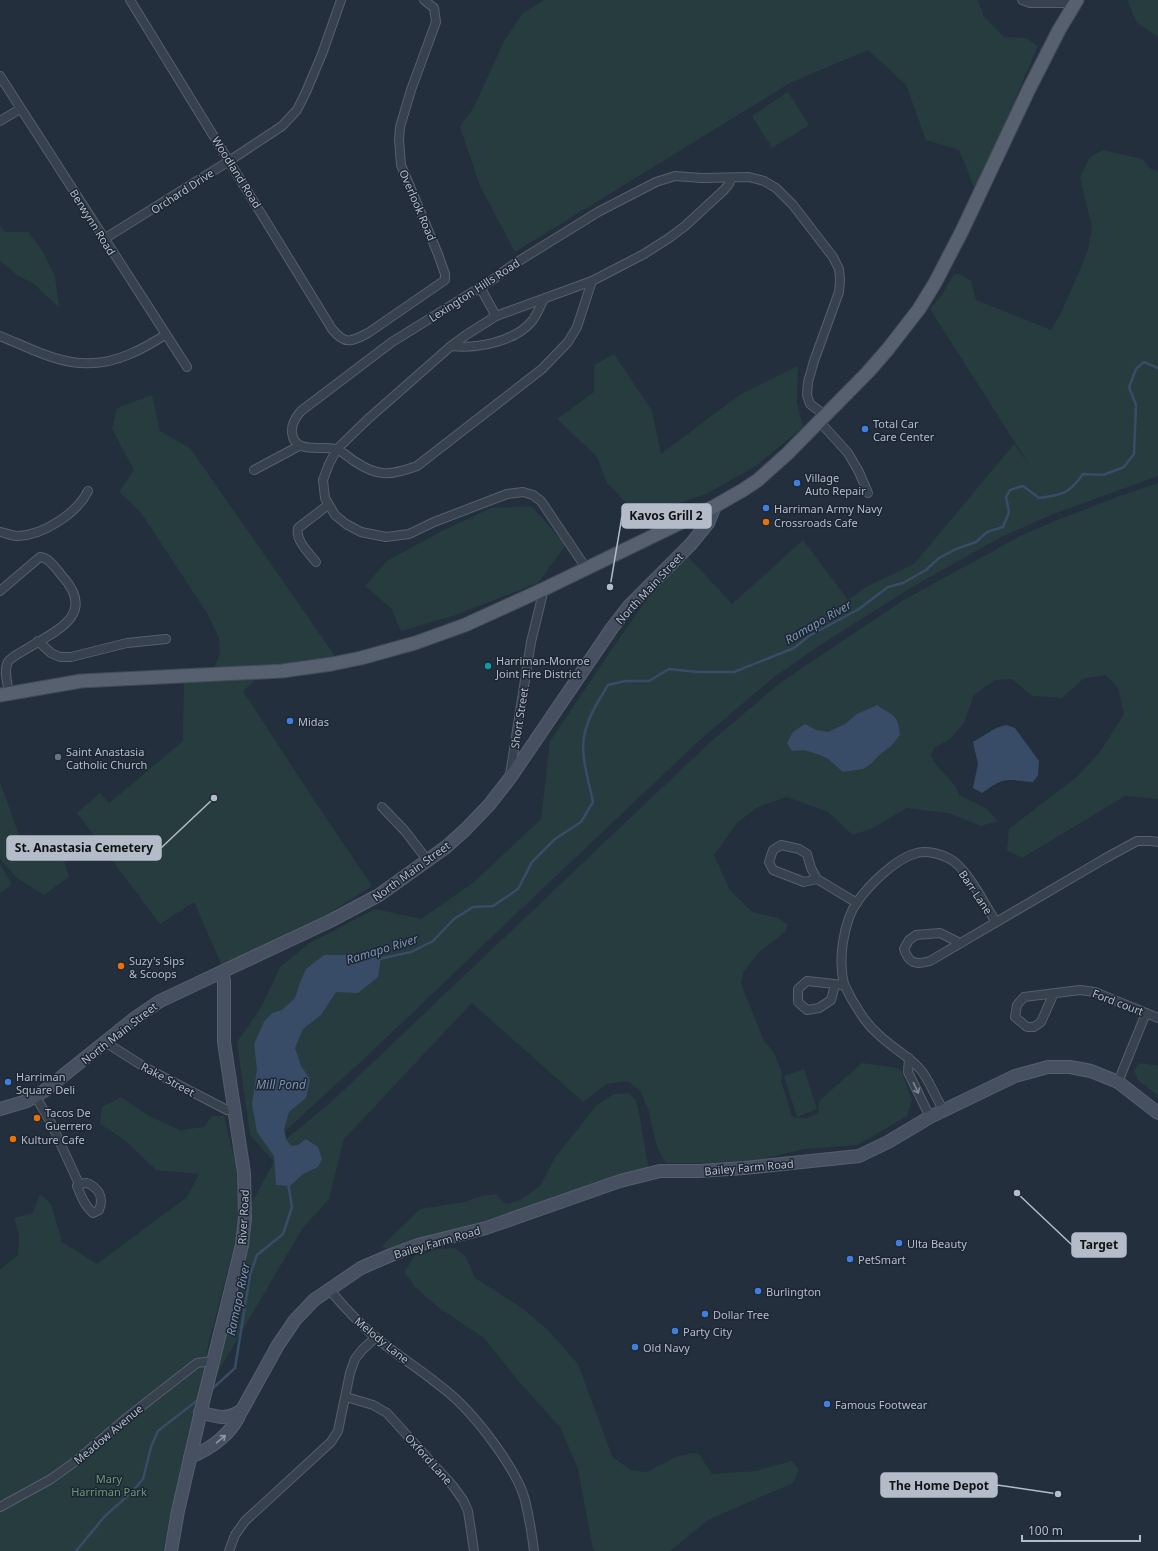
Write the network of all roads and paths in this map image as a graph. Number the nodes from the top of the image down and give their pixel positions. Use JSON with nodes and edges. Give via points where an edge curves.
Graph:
{"nodes":[{"id":1,"x":130,"y":0,"type":"edge"},
{"id":2,"x":341,"y":0,"type":"edge"},
{"id":3,"x":424,"y":0,"type":"edge"},
{"id":4,"x":1022,"y":0,"type":"edge"},
{"id":5,"x":1076,"y":2,"type":"edge"},
{"id":6,"x":0,"y":76,"type":"edge"},
{"id":7,"x":20,"y":109,"type":"junction"},
{"id":8,"x":0,"y":121,"type":"edge"},
{"id":9,"x":229,"y":161,"type":"junction"},
{"id":10,"x":731,"y":178,"type":"junction"},
{"id":11,"x":104,"y":240,"type":"junction"},
{"id":12,"x":592,"y":281,"type":"junction"},
{"id":13,"x":480,"y":287,"type":"junction"},
{"id":14,"x":544,"y":299,"type":"junction"},
{"id":15,"x":496,"y":316,"type":"junction"},
{"id":16,"x":165,"y":335,"type":"junction"},
{"id":17,"x":0,"y":336,"type":"edge"},
{"id":18,"x":347,"y":341,"type":"joint"},
{"id":19,"x":451,"y":346,"type":"junction"},
{"id":20,"x":187,"y":367,"type":"dead end"},
{"id":21,"x":822,"y":418,"type":"junction"},
{"id":22,"x":299,"y":446,"type":"junction"},
{"id":23,"x":337,"y":449,"type":"junction"},
{"id":24,"x":254,"y":470,"type":"dead end"},
{"id":25,"x":88,"y":491,"type":"dead end"},
{"id":26,"x":868,"y":493,"type":"dead end"},
{"id":27,"x":328,"y":505,"type":"junction"},
{"id":28,"x":715,"y":506,"type":"junction"},
{"id":29,"x":0,"y":532,"type":"edge"},
{"id":30,"x":316,"y":562,"type":"dead end"},
{"id":31,"x":586,"y":568,"type":"junction"},
{"id":32,"x":544,"y":589,"type":"junction"},
{"id":33,"x":0,"y":591,"type":"edge"},
{"id":34,"x":166,"y":639,"type":"dead end"},
{"id":35,"x":38,"y":642,"type":"junction"},
{"id":36,"x":5,"y":694,"type":"edge"},
{"id":37,"x":510,"y":778,"type":"junction"},
{"id":38,"x":382,"y":807,"type":"dead end"},
{"id":39,"x":1158,"y":842,"type":"edge"},
{"id":40,"x":428,"y":861,"type":"junction"},
{"id":41,"x":817,"y":879,"type":"junction"},
{"id":42,"x":857,"y":903,"type":"junction"},
{"id":43,"x":996,"y":922,"type":"junction"},
{"id":44,"x":960,"y":943,"type":"junction"},
{"id":45,"x":222,"y":972,"type":"junction"},
{"id":46,"x":835,"y":985,"type":"junction"},
{"id":47,"x":844,"y":985,"type":"junction"},
{"id":48,"x":1054,"y":993,"type":"junction"},
{"id":49,"x":1146,"y":1013,"type":"junction"},
{"id":50,"x":1158,"y":1018,"type":"edge"},
{"id":51,"x":105,"y":1042,"type":"junction"},
{"id":52,"x":909,"y":1058,"type":"junction"},
{"id":53,"x":1118,"y":1082,"type":"junction"},
{"id":54,"x":36,"y":1097,"type":"junction"},
{"id":55,"x":0,"y":1109,"type":"edge"},
{"id":56,"x":234,"y":1110,"type":"junction"},
{"id":57,"x":944,"y":1111,"type":"junction"},
{"id":58,"x":1158,"y":1113,"type":"edge"},
{"id":59,"x":930,"y":1117,"type":"junction"},
{"id":60,"x":79,"y":1184,"type":"dead end"},
{"id":61,"x":329,"y":1289,"type":"junction"},
{"id":62,"x":376,"y":1337,"type":"junction"},
{"id":63,"x":212,"y":1366,"type":"junction"},
{"id":64,"x":346,"y":1397,"type":"junction"},
{"id":65,"x":242,"y":1410,"type":"junction"},
{"id":66,"x":200,"y":1412,"type":"junction"},
{"id":67,"x":190,"y":1457,"type":"junction"},
{"id":68,"x":0,"y":1507,"type":"edge"},
{"id":69,"x":171,"y":1551,"type":"edge"},
{"id":70,"x":229,"y":1551,"type":"edge"},
{"id":71,"x":474,"y":1551,"type":"edge"},
{"id":72,"x":534,"y":1551,"type":"edge"}],
"edges":[{"from":1,"to":9,"type":"street","name":"Woodland Road"},
{"from":2,"to":9,"type":"street","name":"Orchard Drive","via":[[322,54],[297,110],[282,126]]},
{"from":3,"to":18,"type":"street","name":"Overlook Road","via":[[434,8],[436,22],[411,90],[400,127],[399,140],[401,165],[438,254],[445,280],[368,333],[356,340]]},
{"from":4,"to":5,"type":"street","via":[[1030,3]]},
{"from":5,"to":21,"type":"main road","via":[[1028,91],[962,231],[919,309],[868,372]]},
{"from":6,"to":7,"type":"street","name":"Berwynn Road"},
{"from":7,"to":8,"type":"street"},
{"from":7,"to":11,"type":"street","name":"Berwynn Road"},
{"from":9,"to":11,"type":"street","name":"Orchard Drive"},
{"from":9,"to":18,"type":"street","name":"Woodland Road","via":[[332,329]]},
{"from":10,"to":12,"type":"street","via":[[724,190],[669,238]]},
{"from":10,"to":13,"type":"street","name":"Lexington Hills Road","via":[[675,176],[656,182],[598,212]]},
{"from":10,"to":21,"type":"street","name":"Lexington Hills Road","via":[[750,177],[764,181],[780,191],[832,257],[838,269],[839,292],[808,382],[807,395],[810,404]]},
{"from":11,"to":16,"type":"street","name":"Berwynn Road"},
{"from":12,"to":14,"type":"street"},
{"from":12,"to":23,"type":"street","via":[[578,327],[568,342],[542,369],[423,463],[388,475],[377,473],[357,463]]},
{"from":13,"to":15,"type":"street"},
{"from":13,"to":22,"type":"street","name":"Lexington Hills Road","via":[[392,342],[301,412],[292,426],[292,434]]},
{"from":14,"to":15,"type":"street"},
{"from":14,"to":19,"type":"street","via":[[523,330],[473,347]]},
{"from":15,"to":19,"type":"street"},
{"from":16,"to":17,"type":"street","via":[[112,361],[90,364],[75,364],[57,359]]},
{"from":16,"to":20,"type":"street","name":"Berwynn Road"},
{"from":19,"to":23,"type":"street"},
{"from":21,"to":26,"type":"street","name":"Lexington Hills Road","via":[[848,453]]},
{"from":21,"to":28,"type":"main road","via":[[758,480]]},
{"from":22,"to":23,"type":"street"},
{"from":22,"to":24,"type":"street"},
{"from":23,"to":27,"type":"street","via":[[323,480]]},
{"from":25,"to":29,"type":"street","via":[[83,501],[46,529],[16,536]]},
{"from":27,"to":30,"type":"street","via":[[298,528],[297,532],[300,541]]},
{"from":27,"to":31,"type":"street","via":[[346,524],[361,532],[386,537],[409,534],[507,494],[523,492],[534,495],[541,502]]},
{"from":28,"to":31,"type":"main road"},
{"from":28,"to":37,"type":"street","name":"North Main Street","via":[[708,523],[691,544],[612,628]]},
{"from":31,"to":32,"type":"main road"},
{"from":32,"to":36,"type":"main road","via":[[465,625],[418,642],[332,664],[282,671],[81,681]]},
{"from":32,"to":37,"type":"street","name":"Short Street","via":[[531,642]]},
{"from":33,"to":35,"type":"street","via":[[40,557],[44,557],[52,564],[68,582],[75,593],[74,612],[69,621]]},
{"from":34,"to":35,"type":"street","via":[[127,643],[71,657],[51,654]]},
{"from":35,"to":36,"type":"street","via":[[8,662],[5,670]]},
{"from":37,"to":40,"type":"street","name":"North Main Street","via":[[465,830]]},
{"from":38,"to":40,"type":"street"},
{"from":39,"to":43,"type":"street","name":"Barr Lane","via":[[1137,841]]},
{"from":40,"to":45,"type":"street","name":"North Main Street","via":[[379,895]]},
{"from":41,"to":41,"type":"street","via":[[807,854],[799,848],[781,844],[773,850],[769,862],[772,870],[804,882]]},
{"from":41,"to":42,"type":"street"},
{"from":42,"to":43,"type":"street","name":"Barr Lane","via":[[884,872],[902,860],[918,852],[935,853],[950,859],[962,870]]},
{"from":42,"to":47,"type":"street","name":"Barr Lane","via":[[842,945]]},
{"from":43,"to":44,"type":"street"},
{"from":44,"to":44,"type":"street","via":[[921,964],[912,962],[904,949],[909,940],[916,936],[940,933]]},
{"from":45,"to":51,"type":"street","name":"North Main Street","via":[[160,1001]]},
{"from":45,"to":56,"type":"street","name":"River Road","via":[[224,1042]]},
{"from":46,"to":46,"type":"street","via":[[806,982],[798,989],[798,1002],[807,1010],[819,1008],[831,1000]]},
{"from":46,"to":47,"type":"street"},
{"from":47,"to":52,"type":"street","name":"Barr Lane","via":[[859,1013],[878,1034]]},
{"from":48,"to":48,"type":"street","name":"Ford court","via":[[1041,1022],[1034,1027],[1026,1027],[1015,1018],[1017,1005],[1024,997]]},
{"from":48,"to":49,"type":"street","name":"Ford court","via":[[1080,990],[1096,992]]},
{"from":49,"to":50,"type":"street","name":"Ford court"},
{"from":49,"to":53,"type":"street"},
{"from":51,"to":54,"type":"street","name":"North Main Street"},
{"from":51,"to":56,"type":"street","name":"Rake Street","via":[[146,1068],[227,1110]]},
{"from":52,"to":57,"type":"street","name":"Barr Lane","via":[[921,1071]]},
{"from":52,"to":59,"type":"street","one_way":true,"via":[[908,1072]]},
{"from":53,"to":57,"type":"street","name":"Bailey Farm Road","via":[[1070,1067],[1048,1067],[1015,1076]]},
{"from":53,"to":58,"type":"street","name":"Bailey Farm Road"},
{"from":54,"to":55,"type":"street","name":"North Main Street"},
{"from":54,"to":60,"type":"street","via":[[51,1122]]},
{"from":56,"to":63,"type":"street","name":"River Road","via":[[244,1173],[245,1218],[242,1245]]},
{"from":57,"to":59,"type":"street","name":"Bailey Farm Road"},
{"from":59,"to":61,"type":"street","name":"Bailey Farm Road","via":[[859,1156],[744,1168],[660,1171],[620,1181],[486,1228],[418,1245],[361,1268]]},
{"from":61,"to":62,"type":"street","name":"Melody Lane","via":[[349,1314]]},
{"from":61,"to":65,"type":"street","via":[[295,1320]]},
{"from":62,"to":64,"type":"street","via":[[355,1359]]},
{"from":62,"to":72,"type":"street","name":"Melody Lane","via":[[457,1400],[507,1461],[525,1499]]},
{"from":63,"to":66,"type":"street","name":"River Road"},
{"from":63,"to":68,"type":"street","name":"Meadow Avenue","via":[[196,1363],[76,1461],[51,1479]]},
{"from":64,"to":70,"type":"street","via":[[338,1430],[331,1442],[245,1521],[235,1535]]},
{"from":64,"to":71,"type":"street","name":"Oxford Lane","via":[[373,1405],[387,1413],[452,1486],[468,1511]]},
{"from":65,"to":66,"type":"street","via":[[234,1416],[225,1418]]},
{"from":67,"to":65,"type":"street","one_way":true,"via":[[202,1453],[228,1432],[238,1421]]},
{"from":66,"to":67,"type":"street","name":"River Road"},
{"from":67,"to":69,"type":"street","name":"River Road"}]}
